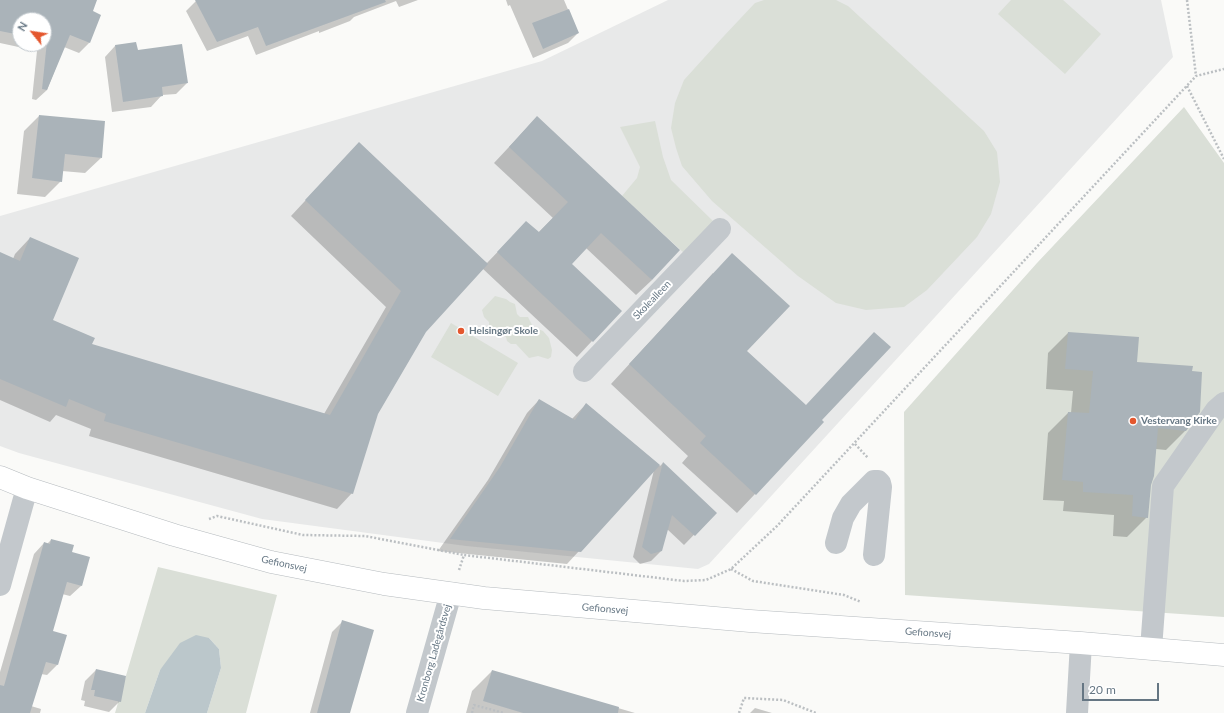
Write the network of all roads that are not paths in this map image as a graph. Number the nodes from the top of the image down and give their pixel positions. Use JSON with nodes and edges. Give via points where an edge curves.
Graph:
{"nodes":[{"id":1,"x":720,"y":229,"type":"dead end"},
{"id":2,"x":584,"y":371,"type":"dead end"},
{"id":3,"x":1224,"y":403,"type":"edge"},
{"id":4,"x":0,"y":477,"type":"edge"},
{"id":5,"x":27,"y":488,"type":"junction"},
{"id":6,"x":836,"y":543,"type":"dead end"},
{"id":7,"x":874,"y":555,"type":"dead end"},
{"id":8,"x":0,"y":586,"type":"edge"},
{"id":9,"x":451,"y":593,"type":"junction"},
{"id":10,"x":1081,"y":643,"type":"junction"},
{"id":11,"x":1151,"y":649,"type":"junction"},
{"id":12,"x":1224,"y":655,"type":"edge"},
{"id":13,"x":417,"y":713,"type":"edge"},
{"id":14,"x":1078,"y":713,"type":"edge"}],
"edges":[{"from":1,"to":2,"type":"street","name":"Skolealleen"},
{"from":3,"to":11,"type":"street","via":[[1216,410],[1163,486]]},
{"from":4,"to":5,"type":"main road","name":"Gefionsvej"},
{"from":5,"to":8,"type":"street"},
{"from":5,"to":9,"type":"main road","name":"Gefionsvej","via":[[174,535],[271,562],[384,584]]},
{"from":6,"to":7,"type":"street","via":[[843,518],[851,504],[874,481],[878,481],[881,487]]},
{"from":9,"to":10,"type":"main road","name":"Gefionsvej","via":[[750,621]]},
{"from":9,"to":13,"type":"street","name":"Kronborg Ladegårdsvej"},
{"from":10,"to":11,"type":"main road","name":"Gefionsvej"},
{"from":10,"to":14,"type":"street"},
{"from":11,"to":12,"type":"main road","name":"Gefionsvej"}]}
